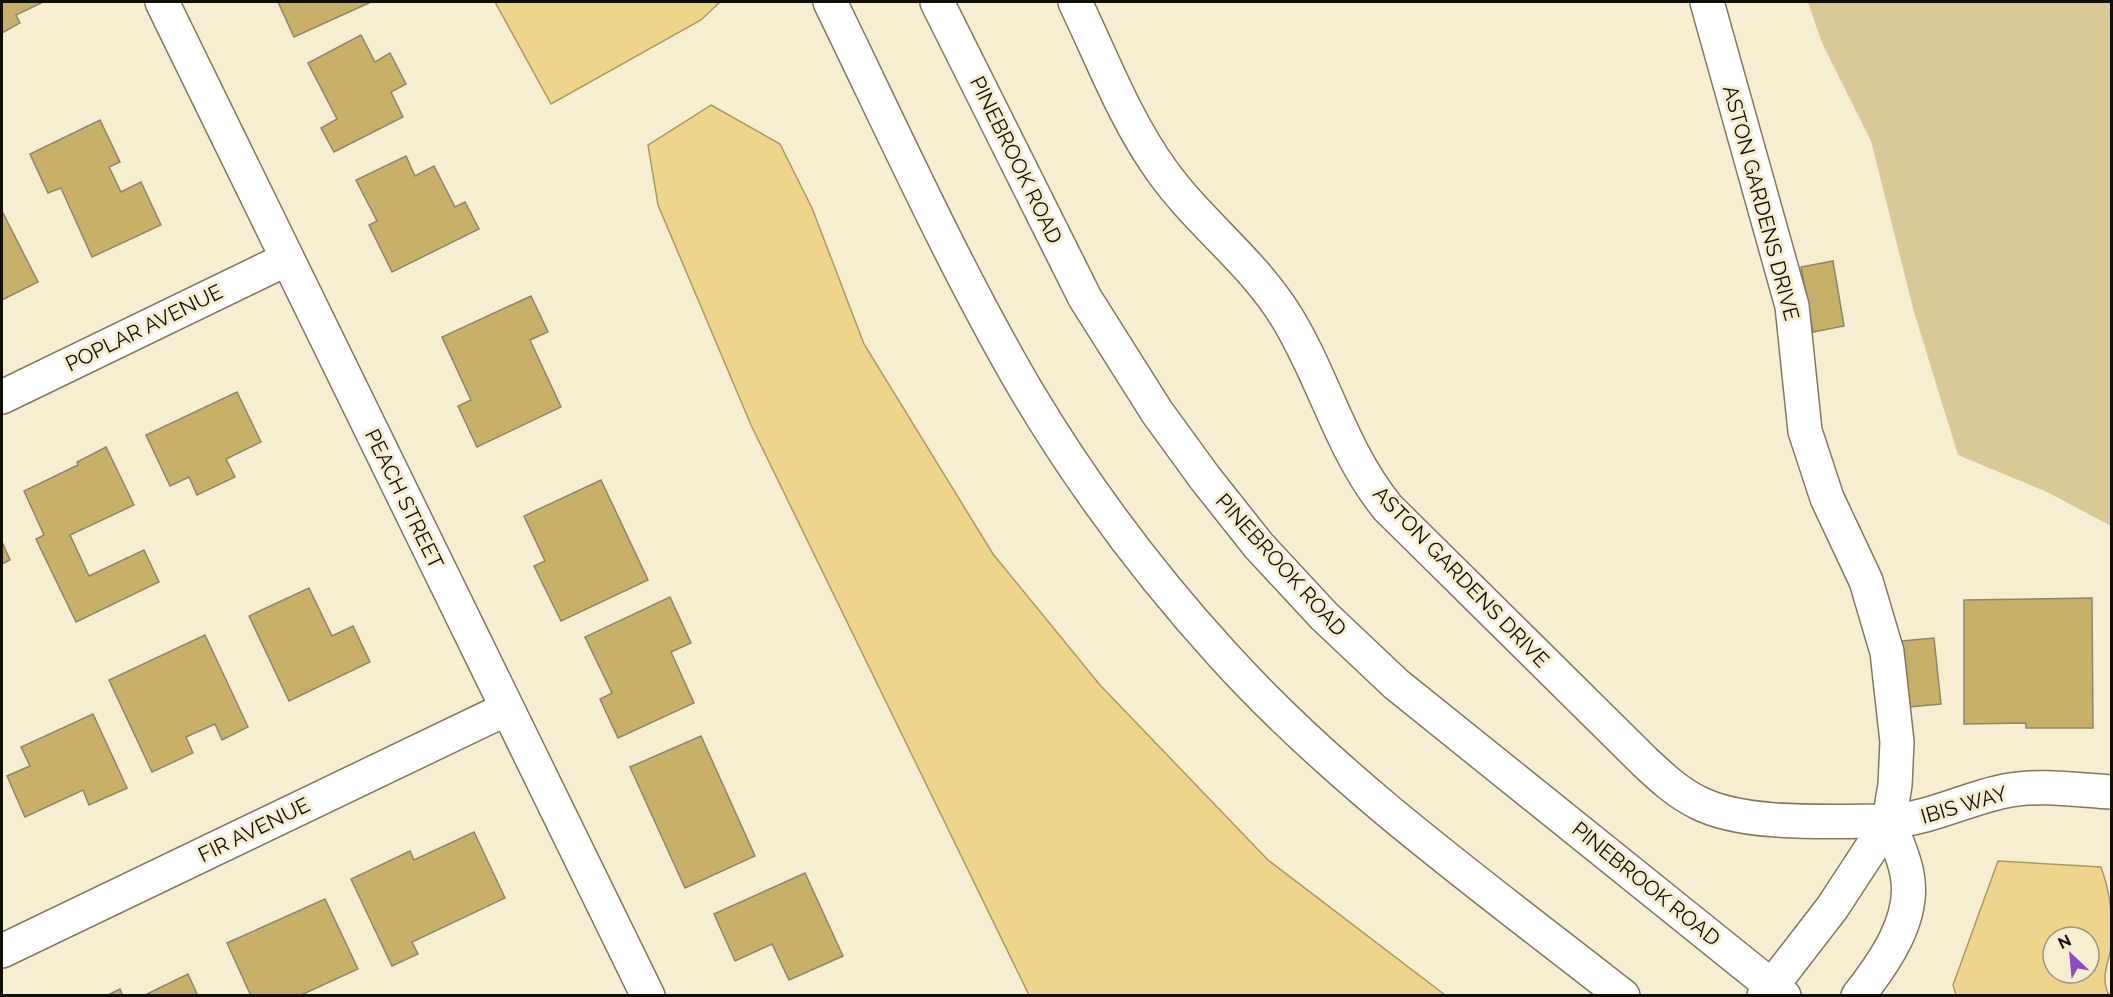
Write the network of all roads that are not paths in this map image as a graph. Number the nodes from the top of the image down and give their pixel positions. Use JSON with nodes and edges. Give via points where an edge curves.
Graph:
{"nodes":[{"id":1,"x":162,"y":2,"type":"edge"},
{"id":2,"x":830,"y":2,"type":"edge"},
{"id":3,"x":937,"y":2,"type":"edge"},
{"id":4,"x":1075,"y":2,"type":"edge"},
{"id":5,"x":1707,"y":2,"type":"edge"},
{"id":6,"x":287,"y":259,"type":"junction"},
{"id":7,"x":2,"y":397,"type":"edge"},
{"id":8,"x":506,"y":709,"type":"junction"},
{"id":9,"x":2112,"y":792,"type":"edge"},
{"id":10,"x":1889,"y":822,"type":"junction"},
{"id":11,"x":2,"y":951,"type":"edge"},
{"id":12,"x":1774,"y":992,"type":"edge"},
{"id":13,"x":648,"y":996,"type":"edge"},
{"id":14,"x":1623,"y":996,"type":"edge"},
{"id":15,"x":1858,"y":996,"type":"edge"}],
"edges":[{"from":1,"to":6,"type":"street","name":"PEACH STREET"},
{"from":2,"to":14,"type":"street","via":[[999,342],[1067,454],[1146,565],[1224,656],[1377,802]]},
{"from":3,"to":12,"type":"street","name":"PINEBROOK ROAD","via":[[1084,298],[1157,412],[1259,546],[1323,616],[1396,684]]},
{"from":4,"to":10,"type":"street","name":"ASTON GARDENS DRIVE","via":[[1146,148],[1181,197],[1250,267],[1285,314],[1358,465],[1388,508],[1670,785],[1698,802],[1728,813],[1787,820]]},
{"from":5,"to":10,"type":"street","name":"ASTON GARDENS DRIVE","via":[[1792,306],[1806,431],[1827,498],[1866,581],[1887,652],[1897,742]]},
{"from":6,"to":7,"type":"street","name":"POPLAR AVENUE"},
{"from":6,"to":8,"type":"street","name":"PEACH STREET"},
{"from":8,"to":11,"type":"street","name":"FIR AVENUE"},
{"from":8,"to":13,"type":"street","name":"PEACH STREET"},
{"from":9,"to":10,"type":"street","name":"IBIS WAY","via":[[2038,788],[2007,791],[1932,815]]},
{"from":10,"to":12,"type":"street","name":"ASTON GARDENS DRIVE"},
{"from":10,"to":15,"type":"street","name":"ASTON GARDENS DRIVE","via":[[1908,876],[1908,897],[1895,941]]}]}
